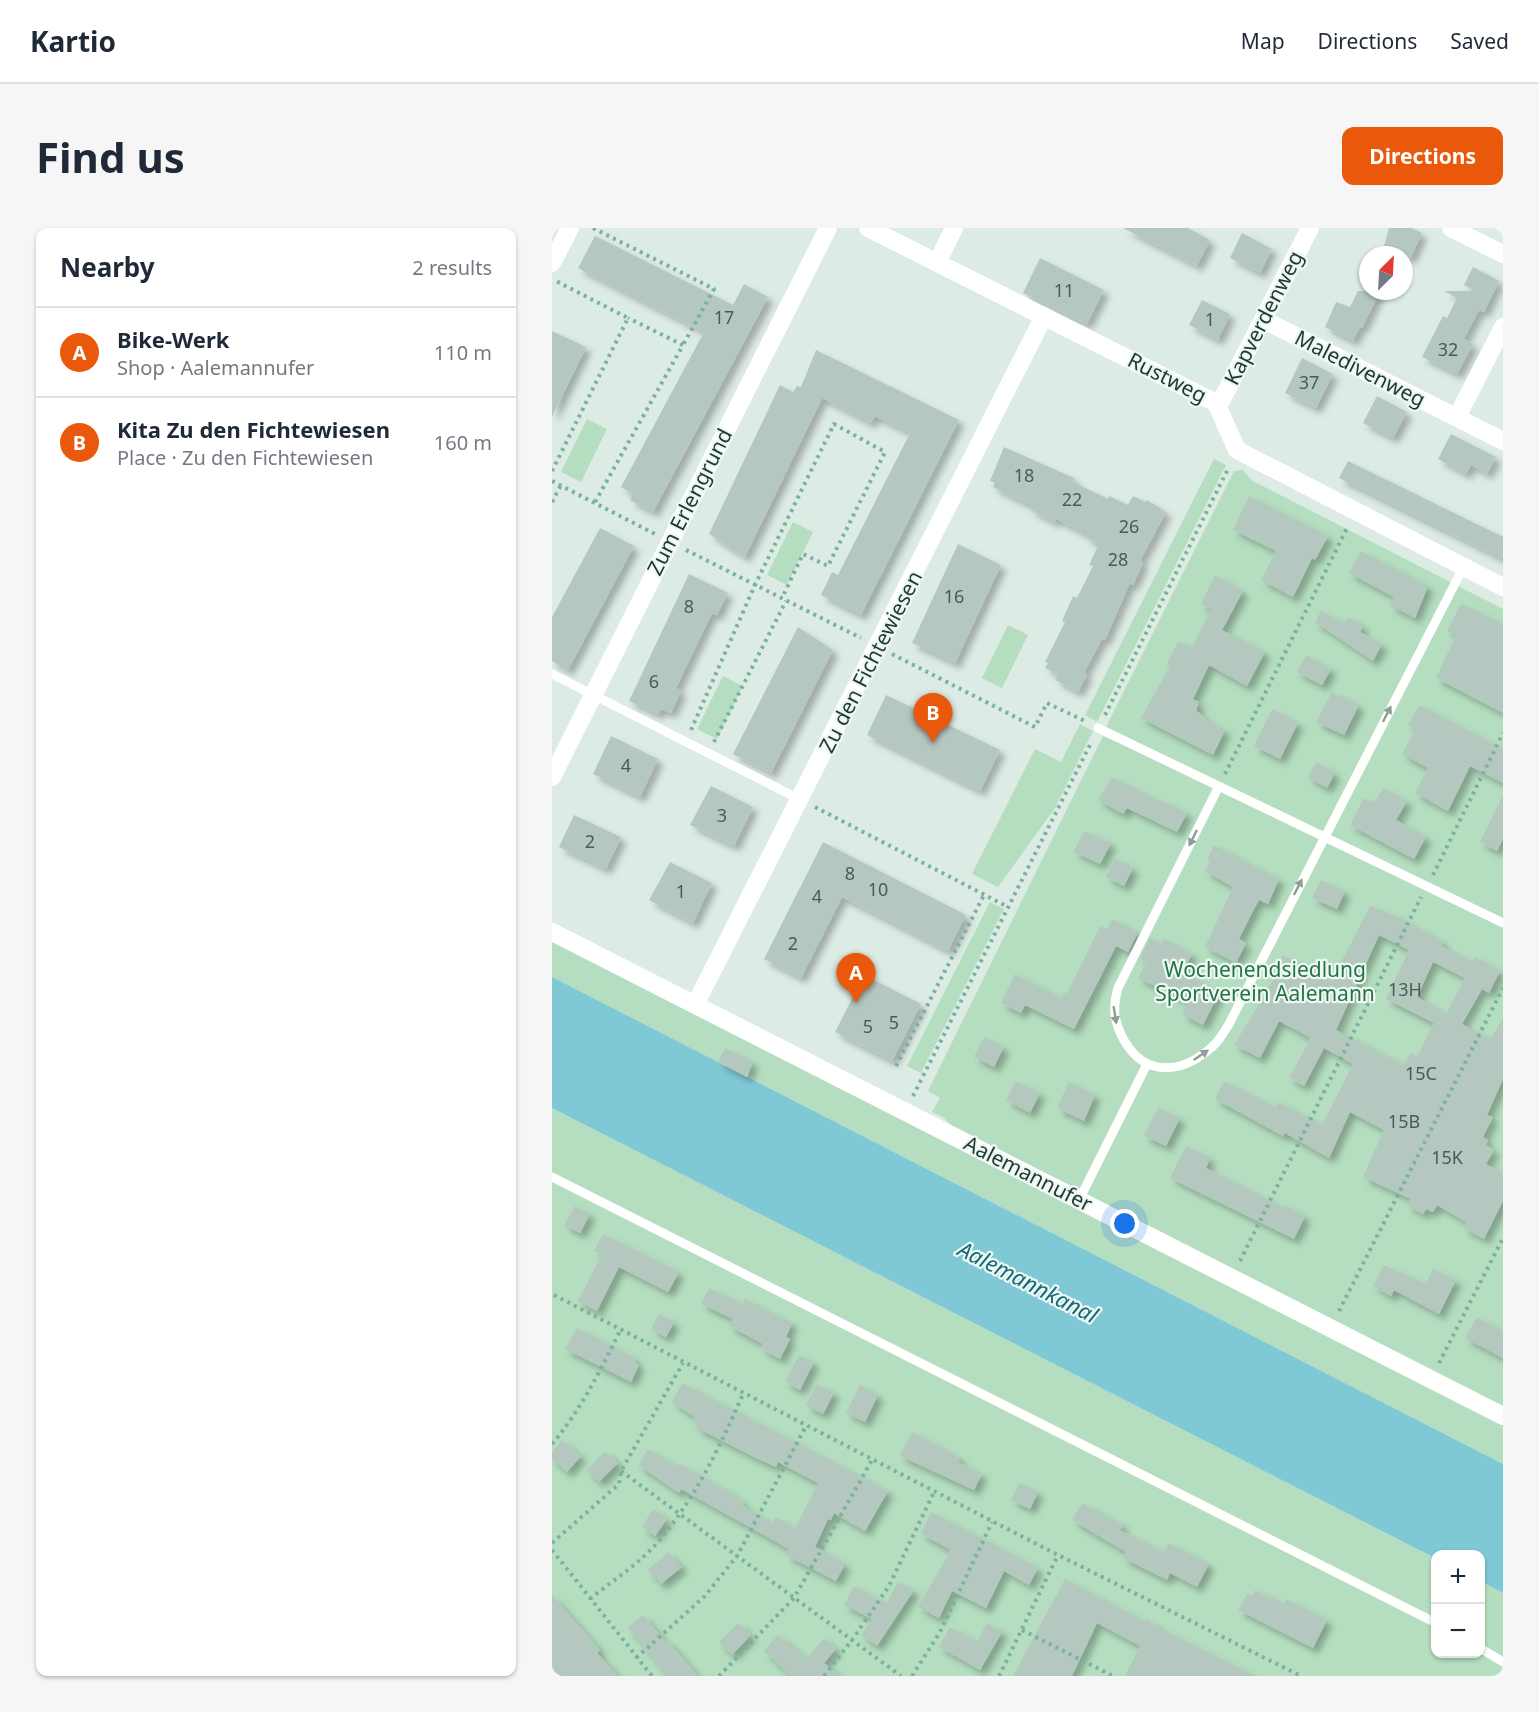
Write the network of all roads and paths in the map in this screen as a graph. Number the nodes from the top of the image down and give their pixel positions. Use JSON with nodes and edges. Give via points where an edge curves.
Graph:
{"nodes":[{"id":1,"x":570,"y":228,"type":"edge"},
{"id":2,"x":593,"y":228,"type":"edge"},
{"id":3,"x":828,"y":228,"type":"edge"},
{"id":4,"x":868,"y":228,"type":"edge"},
{"id":5,"x":954,"y":228,"type":"edge"},
{"id":6,"x":1310,"y":228,"type":"edge"},
{"id":7,"x":1451,"y":228,"type":"edge"},
{"id":8,"x":1503,"y":254,"type":"edge"},
{"id":9,"x":552,"y":263,"type":"edge"},
{"id":10,"x":937,"y":263,"type":"junction"},
{"id":11,"x":552,"y":279,"type":"edge"},
{"id":12,"x":1044,"y":316,"type":"junction"},
{"id":13,"x":628,"y":318,"type":"junction"},
{"id":14,"x":1264,"y":320,"type":"junction"},
{"id":15,"x":1503,"y":327,"type":"edge"},
{"id":16,"x":683,"y":345,"type":"junction"},
{"id":17,"x":1218,"y":407,"type":"junction"},
{"id":18,"x":1457,"y":417,"type":"junction"},
{"id":19,"x":1503,"y":441,"type":"edge"},
{"id":20,"x":1237,"y":450,"type":"junction"},
{"id":21,"x":552,"y":471,"type":"edge"},
{"id":22,"x":552,"y":481,"type":"edge"},
{"id":23,"x":561,"y":485,"type":"junction"},
{"id":24,"x":552,"y":502,"type":"edge"},
{"id":25,"x":595,"y":502,"type":"junction"},
{"id":26,"x":1355,"y":511,"type":"junction"},
{"id":27,"x":669,"y":542,"type":"junction"},
{"id":28,"x":1464,"y":566,"type":"junction"},
{"id":29,"x":755,"y":585,"type":"junction"},
{"id":30,"x":1503,"y":587,"type":"edge"},
{"id":31,"x":784,"y":600,"type":"junction"},
{"id":32,"x":879,"y":647,"type":"junction"},
{"id":33,"x":552,"y":674,"type":"edge"},
{"id":34,"x":593,"y":695,"type":"junction"},
{"id":35,"x":1098,"y":728,"type":"junction"},
{"id":36,"x":1503,"y":733,"type":"edge"},
{"id":37,"x":686,"y":742,"type":"junction"},
{"id":38,"x":708,"y":753,"type":"junction"},
{"id":39,"x":552,"y":777,"type":"edge"},
{"id":40,"x":1219,"y":786,"type":"junction"},
{"id":41,"x":801,"y":800,"type":"junction"},
{"id":42,"x":1324,"y":836,"type":"junction"},
{"id":43,"x":1427,"y":886,"type":"junction"},
{"id":44,"x":984,"y":895,"type":"junction"},
{"id":45,"x":1008,"y":907,"type":"junction"},
{"id":46,"x":1503,"y":923,"type":"edge"},
{"id":47,"x":552,"y":932,"type":"edge"},
{"id":48,"x":1503,"y":988,"type":"edge"},
{"id":49,"x":695,"y":1005,"type":"junction"},
{"id":50,"x":896,"y":1066,"type":"dead end"},
{"id":51,"x":1146,"y":1066,"type":"junction"},
{"id":52,"x":905,"y":1112,"type":"junction"},
{"id":53,"x":552,"y":1178,"type":"edge"},
{"id":54,"x":1079,"y":1200,"type":"junction"},
{"id":55,"x":1503,"y":1238,"type":"edge"},
{"id":56,"x":1231,"y":1278,"type":"junction"},
{"id":57,"x":554,"y":1295,"type":"dead end"},
{"id":58,"x":1330,"y":1328,"type":"junction"},
{"id":59,"x":621,"y":1331,"type":"junction"},
{"id":60,"x":682,"y":1363,"type":"junction"},
{"id":61,"x":1431,"y":1380,"type":"junction"},
{"id":62,"x":743,"y":1394,"type":"junction"},
{"id":63,"x":1503,"y":1416,"type":"edge"},
{"id":64,"x":806,"y":1426,"type":"junction"},
{"id":65,"x":552,"y":1444,"type":"edge"},
{"id":66,"x":872,"y":1460,"type":"junction"},
{"id":67,"x":621,"y":1471,"type":"junction"},
{"id":68,"x":934,"y":1492,"type":"junction"},
{"id":69,"x":679,"y":1513,"type":"junction"},
{"id":70,"x":992,"y":1522,"type":"junction"},
{"id":71,"x":552,"y":1543,"type":"edge"},
{"id":72,"x":552,"y":1550,"type":"edge"},
{"id":73,"x":737,"y":1556,"type":"junction"},
{"id":74,"x":1058,"y":1556,"type":"junction"},
{"id":75,"x":795,"y":1598,"type":"junction"},
{"id":76,"x":590,"y":1599,"type":"junction"},
{"id":77,"x":1431,"y":1620,"type":"edge"},
{"id":78,"x":1022,"y":1630,"type":"junction"},
{"id":79,"x":852,"y":1640,"type":"junction"},
{"id":80,"x":1485,"y":1651,"type":"edge"},
{"id":81,"x":636,"y":1658,"type":"junction"},
{"id":82,"x":1503,"y":1662,"type":"edge"},
{"id":83,"x":652,"y":1676,"type":"edge"},
{"id":84,"x":719,"y":1676,"type":"edge"},
{"id":85,"x":824,"y":1676,"type":"edge"},
{"id":86,"x":901,"y":1676,"type":"edge"},
{"id":87,"x":912,"y":1676,"type":"edge"},
{"id":88,"x":999,"y":1676,"type":"edge"},
{"id":89,"x":1113,"y":1676,"type":"edge"},
{"id":90,"x":1301,"y":1676,"type":"edge"}],
"edges":[{"from":1,"to":9,"type":"street"},
{"from":2,"to":16,"type":"path","via":[[714,289]]},
{"from":3,"to":27,"type":"street","name":"Zum Erlengrund"},
{"from":4,"to":10,"type":"street","name":"Rustweg"},
{"from":5,"to":10,"type":"street"},
{"from":6,"to":14,"type":"street","name":"Kapverdenweg"},
{"from":7,"to":8,"type":"street"},
{"from":10,"to":12,"type":"street","name":"Rustweg"},
{"from":11,"to":13,"type":"path"},
{"from":12,"to":17,"type":"street","name":"Rustweg"},
{"from":12,"to":32,"type":"street","name":"Zu den Fichtewiesen"},
{"from":13,"to":16,"type":"path"},
{"from":13,"to":21,"type":"path"},
{"from":14,"to":17,"type":"street","name":"Kapverdenweg"},
{"from":14,"to":18,"type":"street","name":"Maledivenweg"},
{"from":15,"to":18,"type":"street"},
{"from":16,"to":25,"type":"path"},
{"from":17,"to":20,"type":"street","name":"Rustweg"},
{"from":18,"to":19,"type":"street","name":"Maledivenweg"},
{"from":20,"to":26,"type":"street"},
{"from":20,"to":35,"type":"path"},
{"from":22,"to":23,"type":"path"},
{"from":23,"to":24,"type":"path"},
{"from":23,"to":25,"type":"path"},
{"from":25,"to":27,"type":"path"},
{"from":26,"to":28,"type":"street"},
{"from":26,"to":40,"type":"path"},
{"from":27,"to":29,"type":"path"},
{"from":27,"to":34,"type":"street","name":"Zum Erlengrund"},
{"from":28,"to":30,"type":"street"},
{"from":42,"to":28,"type":"lane","one_way":true},
{"from":29,"to":31,"type":"path"},
{"from":29,"to":31,"type":"path","via":[[834,423],[885,452],[828,566],[803,554]]},
{"from":29,"to":37,"type":"path"},
{"from":31,"to":32,"type":"path"},
{"from":31,"to":38,"type":"path"},
{"from":32,"to":35,"type":"path","via":[[1035,727],[1047,703]]},
{"from":32,"to":41,"type":"street","name":"Zu den Fichtewiesen"},
{"from":33,"to":34,"type":"lane"},
{"from":34,"to":37,"type":"lane"},
{"from":34,"to":39,"type":"street","name":"Zum Erlengrund"},
{"from":35,"to":40,"type":"lane"},
{"from":35,"to":45,"type":"path"},
{"from":36,"to":43,"type":"path"},
{"from":37,"to":38,"type":"lane"},
{"from":38,"to":41,"type":"lane"},
{"from":40,"to":42,"type":"lane"},
{"from":40,"to":51,"type":"lane","one_way":true,"via":[[1113,1005],[1115,1021],[1131,1053]]},
{"from":41,"to":44,"type":"path"},
{"from":41,"to":49,"type":"street","name":"Zu den Fichtewiesen"},
{"from":42,"to":43,"type":"lane"},
{"from":51,"to":42,"type":"lane","one_way":true,"via":[[1166,1069],[1192,1061],[1213,1047],[1229,1024]]},
{"from":43,"to":46,"type":"lane"},
{"from":43,"to":56,"type":"path"},
{"from":44,"to":45,"type":"path"},
{"from":44,"to":50,"type":"path"},
{"from":45,"to":52,"type":"path"},
{"from":47,"to":49,"type":"street","name":"Aalemannufer"},
{"from":48,"to":58,"type":"path"},
{"from":49,"to":52,"type":"street","name":"Aalemannufer"},
{"from":51,"to":54,"type":"lane"},
{"from":52,"to":54,"type":"street","name":"Aalemannufer"},
{"from":53,"to":77,"type":"lane"},
{"from":54,"to":56,"type":"street","name":"Aalemannufer"},
{"from":55,"to":61,"type":"path"},
{"from":56,"to":58,"type":"street","name":"Aalemannufer"},
{"from":57,"to":59,"type":"path"},
{"from":58,"to":61,"type":"street","name":"Aalemannufer"},
{"from":59,"to":60,"type":"path"},
{"from":59,"to":65,"type":"path","via":[[585,1398]]},
{"from":60,"to":62,"type":"path"},
{"from":60,"to":67,"type":"path"},
{"from":61,"to":63,"type":"street","name":"Aalemannufer"},
{"from":62,"to":64,"type":"path"},
{"from":62,"to":69,"type":"path","via":[[705,1478]]},
{"from":64,"to":66,"type":"path"},
{"from":64,"to":73,"type":"path"},
{"from":66,"to":68,"type":"path"},
{"from":66,"to":75,"type":"path"},
{"from":67,"to":69,"type":"path"},
{"from":67,"to":71,"type":"path","via":[[619,1484]]},
{"from":68,"to":70,"type":"path"},
{"from":68,"to":79,"type":"path","via":[[889,1586]]},
{"from":69,"to":73,"type":"path"},
{"from":69,"to":76,"type":"path","via":[[656,1544]]},
{"from":70,"to":74,"type":"path"},
{"from":70,"to":87,"type":"path","via":[[940,1632]]},
{"from":72,"to":76,"type":"path"},
{"from":73,"to":75,"type":"path"},
{"from":73,"to":81,"type":"path","via":[[705,1596]]},
{"from":74,"to":78,"type":"path"},
{"from":74,"to":90,"type":"path"},
{"from":75,"to":79,"type":"path"},
{"from":75,"to":84,"type":"path"},
{"from":76,"to":81,"type":"path"},
{"from":78,"to":88,"type":"path"},
{"from":78,"to":89,"type":"path"},
{"from":79,"to":85,"type":"path"},
{"from":79,"to":86,"type":"path"},
{"from":80,"to":82,"type":"lane"},
{"from":81,"to":83,"type":"path"}]}
